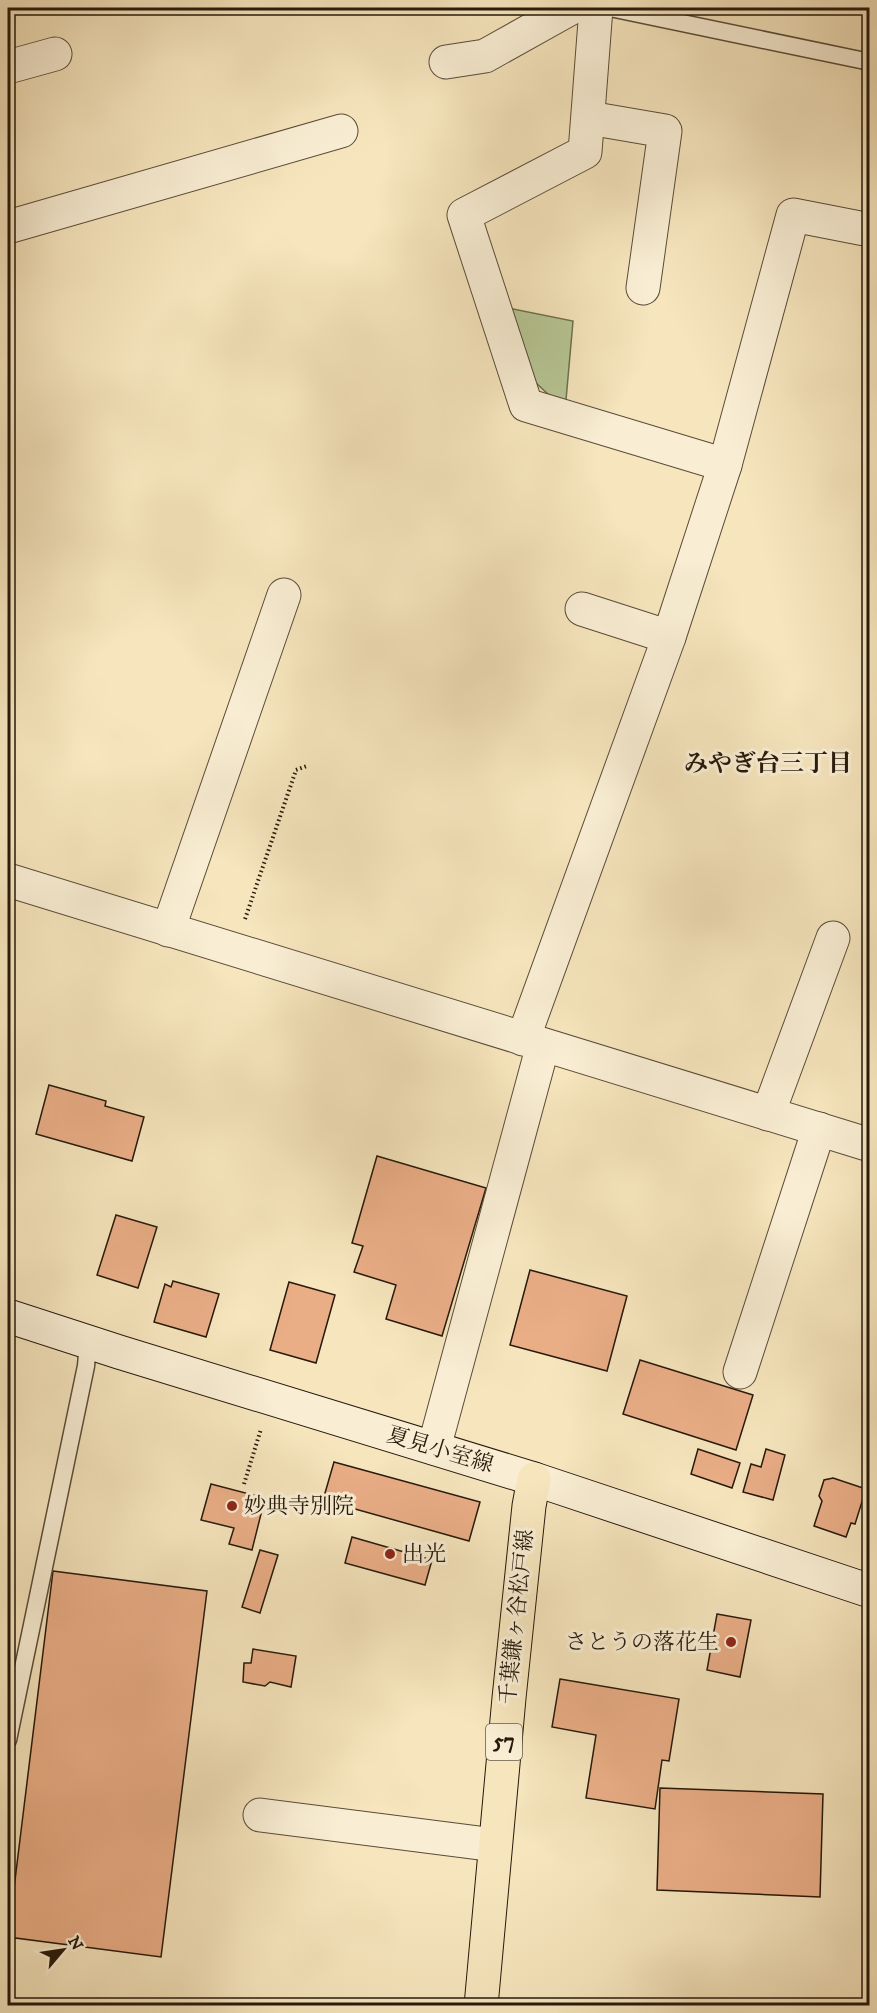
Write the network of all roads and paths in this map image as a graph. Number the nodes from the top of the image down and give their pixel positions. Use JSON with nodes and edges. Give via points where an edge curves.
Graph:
{"nodes":[{"id":1,"x":571,"y":8,"type":"edge"},
{"id":2,"x":596,"y":8,"type":"edge"},
{"id":3,"x":610,"y":8,"type":"edge"},
{"id":4,"x":55,"y":54,"type":"dead end"},
{"id":5,"x":446,"y":62,"type":"dead end"},
{"id":6,"x":870,"y":62,"type":"edge"},
{"id":7,"x":8,"y":67,"type":"edge"},
{"id":8,"x":589,"y":118,"type":"junction"},
{"id":9,"x":341,"y":131,"type":"dead end"},
{"id":10,"x":8,"y":227,"type":"edge"},
{"id":11,"x":870,"y":230,"type":"edge"},
{"id":12,"x":643,"y":288,"type":"dead end"},
{"id":13,"x":725,"y":465,"type":"junction"},
{"id":14,"x":284,"y":596,"type":"dead end"},
{"id":15,"x":582,"y":609,"type":"dead end"},
{"id":16,"x":669,"y":637,"type":"junction"},
{"id":17,"x":307,"y":766,"type":"dead end"},
{"id":18,"x":8,"y":880,"type":"edge"},
{"id":19,"x":168,"y":930,"type":"junction"},
{"id":20,"x":833,"y":938,"type":"dead end"},
{"id":21,"x":234,"y":950,"type":"junction"},
{"id":22,"x":533,"y":1042,"type":"junction"},
{"id":23,"x":768,"y":1114,"type":"junction"},
{"id":24,"x":819,"y":1129,"type":"junction"},
{"id":25,"x":870,"y":1145,"type":"edge"},
{"id":26,"x":8,"y":1316,"type":"edge"},
{"id":27,"x":88,"y":1342,"type":"junction"},
{"id":28,"x":740,"y":1372,"type":"dead end"},
{"id":29,"x":263,"y":1422,"type":"dead end"},
{"id":30,"x":434,"y":1448,"type":"junction"},
{"id":31,"x":534,"y":1479,"type":"junction"},
{"id":32,"x":244,"y":1484,"type":"dead end"},
{"id":33,"x":870,"y":1591,"type":"edge"},
{"id":34,"x":8,"y":1740,"type":"edge"},
{"id":35,"x":260,"y":1815,"type":"dead end"},
{"id":36,"x":495,"y":1845,"type":"junction"},
{"id":37,"x":481,"y":2006,"type":"edge"}],
"edges":[{"from":1,"to":5,"type":"street","via":[[485,56]]},
{"from":2,"to":8,"type":"street"},
{"from":3,"to":6,"type":"lane"},
{"from":4,"to":7,"type":"street"},
{"from":8,"to":12,"type":"street","via":[[665,131]]},
{"from":8,"to":13,"type":"street","via":[[585,152],[464,215],[526,405]]},
{"from":9,"to":10,"type":"street"},
{"from":11,"to":13,"type":"street","via":[[793,215]]},
{"from":13,"to":16,"type":"street"},
{"from":14,"to":19,"type":"street"},
{"from":15,"to":16,"type":"street"},
{"from":16,"to":22,"type":"street"},
{"from":17,"to":21,"type":"path","via":[[296,770]]},
{"from":18,"to":19,"type":"street"},
{"from":19,"to":21,"type":"street"},
{"from":20,"to":23,"type":"street"},
{"from":21,"to":22,"type":"street"},
{"from":22,"to":23,"type":"street"},
{"from":22,"to":30,"type":"street"},
{"from":23,"to":24,"type":"street"},
{"from":24,"to":25,"type":"street"},
{"from":24,"to":28,"type":"street"},
{"from":26,"to":27,"type":"street","name":"夏見小室線"},
{"from":27,"to":30,"type":"street","name":"夏見小室線"},
{"from":27,"to":34,"type":"lane"},
{"from":29,"to":32,"type":"path"},
{"from":30,"to":31,"type":"street","name":"夏見小室線"},
{"from":31,"to":33,"type":"street","name":"夏見小室線"},
{"from":31,"to":36,"type":"main road","name":"千葉鎌ヶ谷松戸線","number":"57"},
{"from":35,"to":36,"type":"street"},
{"from":36,"to":37,"type":"main road","name":"千葉鎌ヶ谷松戸線","number":"57"}]}
